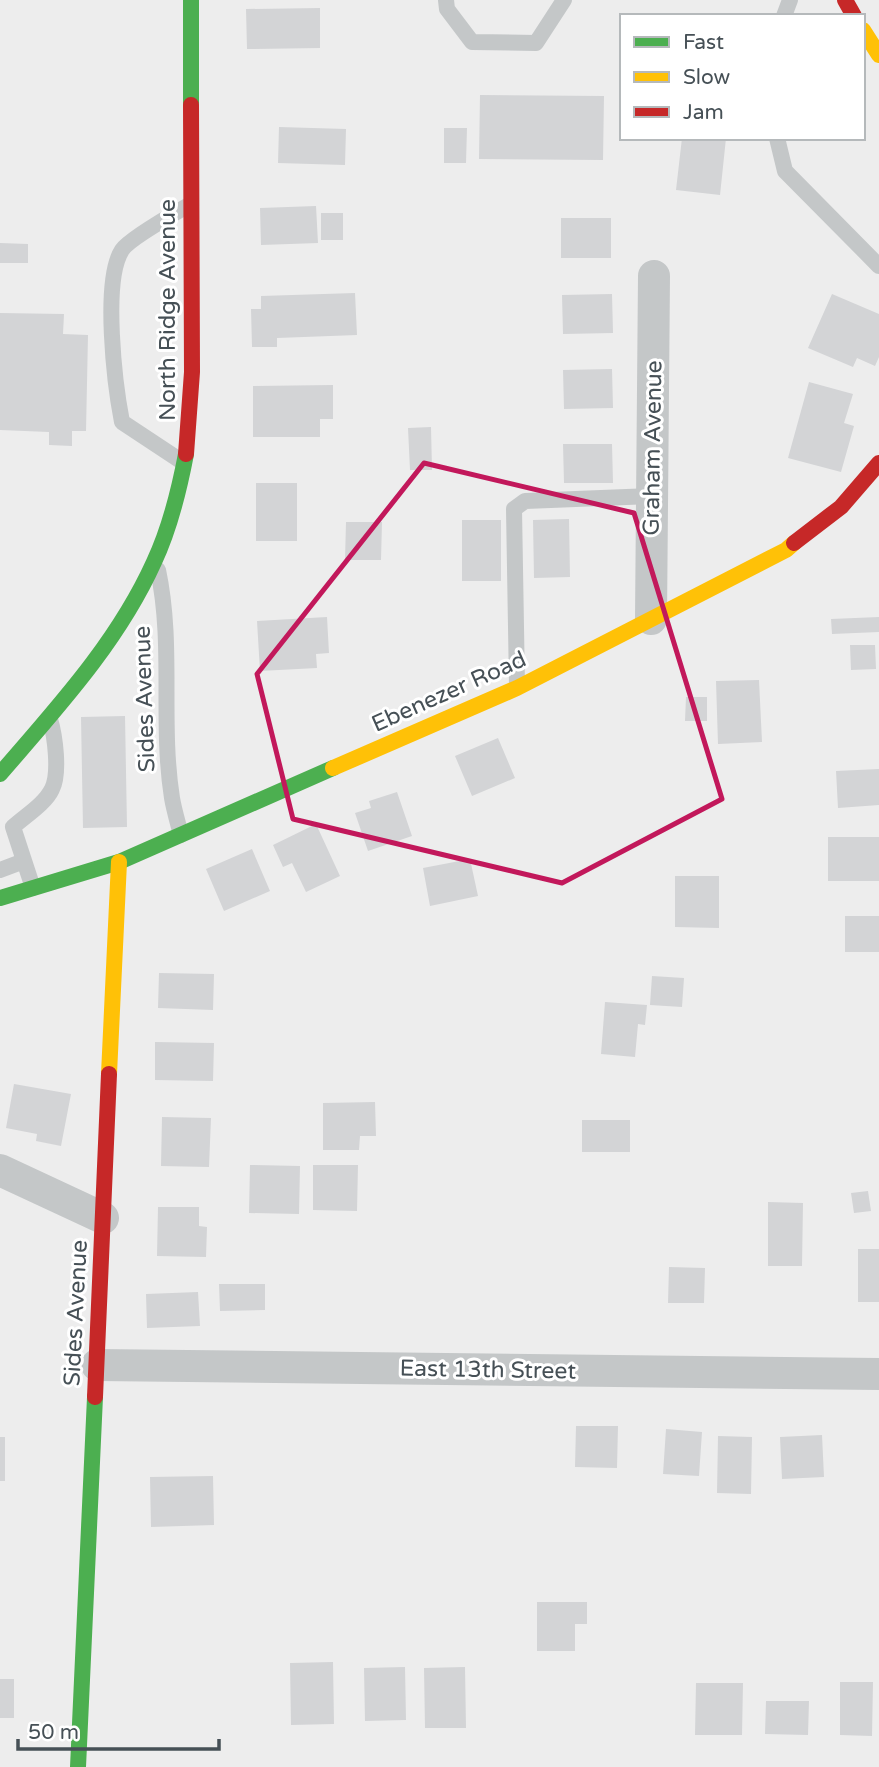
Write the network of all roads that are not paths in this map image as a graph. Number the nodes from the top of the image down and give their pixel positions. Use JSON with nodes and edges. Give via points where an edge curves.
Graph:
{"nodes":[{"id":1,"x":191,"y":0,"type":"edge"},
{"id":2,"x":446,"y":0,"type":"edge"},
{"id":3,"x":564,"y":0,"type":"edge"},
{"id":4,"x":865,"y":33,"type":"edge"},
{"id":5,"x":879,"y":55,"type":"edge"},
{"id":6,"x":777,"y":140,"type":"edge"},
{"id":7,"x":191,"y":203,"type":"junction"},
{"id":8,"x":879,"y":266,"type":"edge"},
{"id":9,"x":654,"y":276,"type":"dead end"},
{"id":10,"x":184,"y":463,"type":"junction"},
{"id":11,"x":878,"y":471,"type":"edge"},
{"id":12,"x":652,"y":496,"type":"junction"},
{"id":13,"x":155,"y":561,"type":"junction"},
{"id":14,"x":651,"y":619,"type":"junction"},
{"id":15,"x":517,"y":688,"type":"junction"},
{"id":16,"x":50,"y":716,"type":"junction"},
{"id":17,"x":0,"y":774,"type":"edge"},
{"id":18,"x":6,"y":829,"type":"edge"},
{"id":19,"x":181,"y":835,"type":"junction"},
{"id":20,"x":24,"y":861,"type":"junction"},
{"id":21,"x":120,"y":862,"type":"junction"},
{"id":22,"x":0,"y":870,"type":"edge"},
{"id":23,"x":33,"y":888,"type":"junction"},
{"id":24,"x":0,"y":898,"type":"edge"},
{"id":25,"x":0,"y":1170,"type":"edge"},
{"id":26,"x":103,"y":1218,"type":"junction"},
{"id":27,"x":97,"y":1365,"type":"junction"},
{"id":28,"x":879,"y":1374,"type":"edge"},
{"id":29,"x":79,"y":1767,"type":"edge"}],
"edges":[{"from":1,"to":7,"type":"street","name":"North Ridge Avenue"},
{"from":2,"to":3,"type":"lane","via":[[447,9],[472,42],[536,43]]},
{"from":4,"to":5,"type":"street"},
{"from":6,"to":8,"type":"lane","via":[[785,171]]},
{"from":7,"to":10,"type":"street","name":"North Ridge Avenue","via":[[194,341],[191,425]]},
{"from":7,"to":10,"type":"lane","via":[[122,250],[111,289],[116,392],[122,422]]},
{"from":9,"to":12,"type":"street","name":"Graham Avenue"},
{"from":10,"to":13,"type":"street","name":"North Ridge Avenue","via":[[176,504]]},
{"from":11,"to":14,"type":"street","name":"Ebenezer Road","via":[[786,550]]},
{"from":12,"to":14,"type":"street","name":"Graham Avenue"},
{"from":12,"to":15,"type":"lane","via":[[525,501],[514,509]]},
{"from":13,"to":16,"type":"street","name":"North Ridge Avenue","via":[[125,618]]},
{"from":13,"to":19,"type":"lane","name":"Sides Avenue","via":[[164,598],[171,786]]},
{"from":14,"to":15,"type":"street","name":"Ebenezer Road"},
{"from":15,"to":19,"type":"street","name":"Ebenezer Road"},
{"from":16,"to":17,"type":"street","name":"North Ridge Avenue"},
{"from":16,"to":18,"type":"lane","via":[[57,744],[53,788]]},
{"from":18,"to":20,"type":"lane"},
{"from":19,"to":21,"type":"street","name":"Ebenezer Road"},
{"from":20,"to":22,"type":"lane"},
{"from":20,"to":23,"type":"lane"},
{"from":21,"to":23,"type":"street","name":"Ebenezer Road"},
{"from":21,"to":26,"type":"street","name":"Sides Avenue"},
{"from":23,"to":24,"type":"street","name":"Ebenezer Road"},
{"from":25,"to":26,"type":"street"},
{"from":26,"to":27,"type":"street","name":"Sides Avenue"},
{"from":27,"to":28,"type":"street","name":"East 13th Street"},
{"from":27,"to":29,"type":"street","name":"Sides Avenue"}]}
